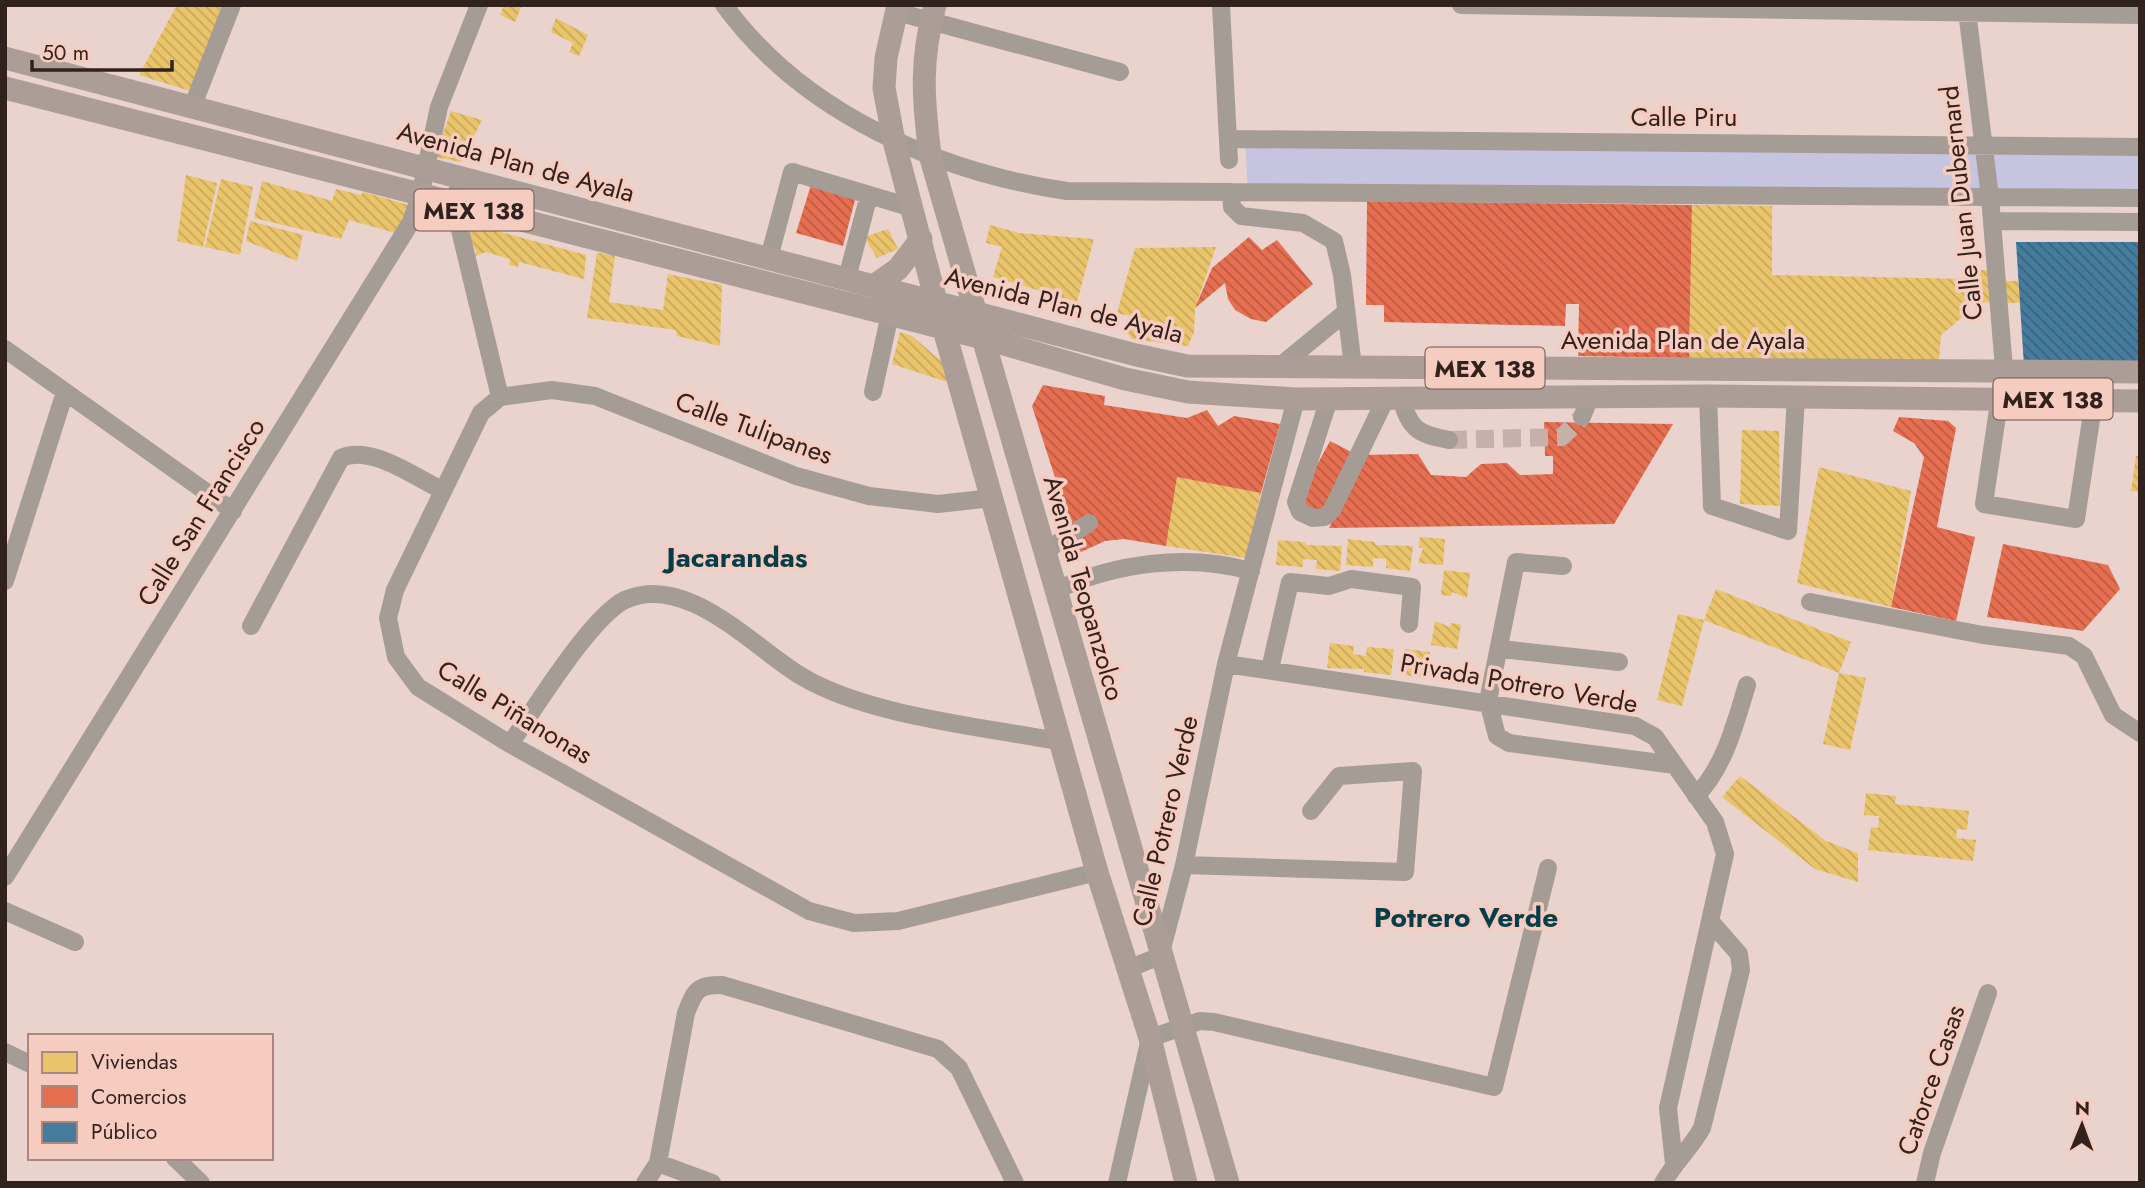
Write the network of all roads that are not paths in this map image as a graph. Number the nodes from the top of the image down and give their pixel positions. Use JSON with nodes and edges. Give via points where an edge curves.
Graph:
{"nodes":[{"id":1,"x":232,"y":5,"type":"edge"},
{"id":2,"x":479,"y":5,"type":"edge"},
{"id":3,"x":723,"y":5,"type":"edge"},
{"id":4,"x":1221,"y":5,"type":"edge"},
{"id":5,"x":1461,"y":5,"type":"edge"},
{"id":6,"x":1965,"y":8,"type":"edge"},
{"id":7,"x":897,"y":9,"type":"edge"},
{"id":8,"x":933,"y":13,"type":"edge"},
{"id":9,"x":2140,"y":15,"type":"edge"},
{"id":10,"x":5,"y":58,"type":"edge"},
{"id":11,"x":1120,"y":72,"type":"dead end"},
{"id":12,"x":5,"y":88,"type":"edge"},
{"id":13,"x":193,"y":105,"type":"junction"},
{"id":14,"x":1228,"y":139,"type":"junction"},
{"id":15,"x":894,"y":141,"type":"junction"},
{"id":16,"x":1984,"y":146,"type":"junction"},
{"id":17,"x":2140,"y":147,"type":"edge"},
{"id":18,"x":930,"y":155,"type":"junction"},
{"id":19,"x":1229,"y":160,"type":"dead end"},
{"id":20,"x":427,"y":168,"type":"junction"},
{"id":21,"x":461,"y":176,"type":"junction"},
{"id":22,"x":1231,"y":192,"type":"junction"},
{"id":23,"x":869,"y":195,"type":"junction"},
{"id":24,"x":420,"y":196,"type":"junction"},
{"id":25,"x":1990,"y":197,"type":"junction"},
{"id":26,"x":2140,"y":198,"type":"edge"},
{"id":27,"x":454,"y":205,"type":"junction"},
{"id":28,"x":913,"y":208,"type":"junction"},
{"id":29,"x":1992,"y":221,"type":"junction"},
{"id":30,"x":2140,"y":222,"type":"edge"},
{"id":31,"x":921,"y":239,"type":"junction"},
{"id":32,"x":769,"y":258,"type":"junction"},
{"id":33,"x":847,"y":278,"type":"junction"},
{"id":34,"x":876,"y":285,"type":"junction"},
{"id":35,"x":936,"y":301,"type":"junction"},
{"id":36,"x":974,"y":311,"type":"junction"},
{"id":37,"x":1346,"y":312,"type":"junction"},
{"id":38,"x":890,"y":314,"type":"junction"},
{"id":39,"x":944,"y":328,"type":"junction"},
{"id":40,"x":983,"y":338,"type":"junction"},
{"id":41,"x":5,"y":349,"type":"edge"},
{"id":42,"x":1279,"y":367,"type":"junction"},
{"id":43,"x":1353,"y":368,"type":"junction"},
{"id":44,"x":2004,"y":369,"type":"junction"},
{"id":45,"x":2140,"y":372,"type":"edge"},
{"id":46,"x":65,"y":392,"type":"junction"},
{"id":47,"x":873,"y":392,"type":"dead end"},
{"id":48,"x":1707,"y":396,"type":"junction"},
{"id":49,"x":500,"y":397,"type":"junction"},
{"id":50,"x":1797,"y":397,"type":"junction"},
{"id":51,"x":2000,"y":397,"type":"junction"},
{"id":52,"x":1393,"y":398,"type":"junction"},
{"id":53,"x":1296,"y":399,"type":"junction"},
{"id":54,"x":1328,"y":399,"type":"junction"},
{"id":55,"x":2094,"y":400,"type":"junction"},
{"id":56,"x":2140,"y":401,"type":"edge"},
{"id":57,"x":1449,"y":440,"type":"tunnel mouth"},
{"id":58,"x":442,"y":490,"type":"junction"},
{"id":59,"x":992,"y":498,"type":"junction"},
{"id":60,"x":233,"y":512,"type":"junction"},
{"id":61,"x":1089,"y":523,"type":"dead end"},
{"id":62,"x":1045,"y":551,"type":"junction"},
{"id":63,"x":1563,"y":566,"type":"dead end"},
{"id":64,"x":1251,"y":571,"type":"junction"},
{"id":65,"x":5,"y":581,"type":"edge"},
{"id":66,"x":1056,"y":590,"type":"junction"},
{"id":67,"x":1810,"y":602,"type":"dead end"},
{"id":68,"x":1065,"y":620,"type":"junction"},
{"id":69,"x":1409,"y":624,"type":"dead end"},
{"id":70,"x":251,"y":626,"type":"dead end"},
{"id":71,"x":1031,"y":632,"type":"junction"},
{"id":72,"x":1501,"y":649,"type":"junction"},
{"id":73,"x":1619,"y":662,"type":"dead end"},
{"id":74,"x":1226,"y":664,"type":"junction"},
{"id":75,"x":1270,"y":669,"type":"junction"},
{"id":76,"x":1747,"y":685,"type":"dead end"},
{"id":77,"x":1488,"y":701,"type":"junction"},
{"id":78,"x":2134,"y":730,"type":"edge"},
{"id":79,"x":1062,"y":742,"type":"junction"},
{"id":80,"x":510,"y":744,"type":"junction"},
{"id":81,"x":1675,"y":765,"type":"junction"},
{"id":82,"x":1696,"y":796,"type":"junction"},
{"id":83,"x":1311,"y":811,"type":"dead end"},
{"id":84,"x":1184,"y":865,"type":"junction"},
{"id":85,"x":1548,"y":868,"type":"dead end"},
{"id":86,"x":1097,"y":872,"type":"junction"},
{"id":87,"x":5,"y":877,"type":"edge"},
{"id":88,"x":5,"y":911,"type":"edge"},
{"id":89,"x":1710,"y":921,"type":"junction"},
{"id":90,"x":75,"y":942,"type":"dead end"},
{"id":91,"x":1160,"y":956,"type":"junction"},
{"id":92,"x":1128,"y":968,"type":"junction"},
{"id":93,"x":1988,"y":993,"type":"dead end"},
{"id":94,"x":1180,"y":1027,"type":"junction"},
{"id":95,"x":1150,"y":1038,"type":"junction"},
{"id":96,"x":5,"y":1052,"type":"edge"},
{"id":97,"x":28,"y":1063,"type":"edge"},
{"id":98,"x":177,"y":1160,"type":"edge"},
{"id":99,"x":658,"y":1163,"type":"junction"},
{"id":100,"x":1674,"y":1164,"type":"junction"},
{"id":101,"x":201,"y":1183,"type":"edge"},
{"id":102,"x":645,"y":1183,"type":"edge"},
{"id":103,"x":712,"y":1183,"type":"edge"},
{"id":104,"x":1014,"y":1183,"type":"edge"},
{"id":105,"x":1117,"y":1183,"type":"edge"},
{"id":106,"x":1186,"y":1183,"type":"edge"},
{"id":107,"x":1228,"y":1183,"type":"edge"},
{"id":108,"x":1663,"y":1183,"type":"edge"},
{"id":109,"x":1924,"y":1183,"type":"edge"}],
"edges":[{"from":1,"to":13,"type":"street"},
{"from":2,"to":20,"type":"street","name":"Calle San Francisco","via":[[439,107]]},
{"from":3,"to":15,"type":"street","via":[[790,74],[848,117]]},
{"from":4,"to":14,"type":"street"},
{"from":5,"to":6,"type":"street"},
{"from":6,"to":9,"type":"street"},
{"from":6,"to":16,"type":"street","name":"Calle Juan Dubernard"},
{"from":7,"to":8,"type":"street"},
{"from":7,"to":15,"type":"main road","via":[[884,89]]},
{"from":8,"to":11,"type":"street"},
{"from":8,"to":18,"type":"main road","name":"Avenida Teopanzolco","via":[[922,64]]},
{"from":10,"to":13,"type":"main road","name":"Avenida Plan de Ayala","number":"MEX 138"},
{"from":12,"to":24,"type":"main road","name":"Avenida Plan de Ayala","number":"MEX 138"},
{"from":13,"to":20,"type":"main road","name":"Avenida Plan de Ayala","number":"MEX 138"},
{"from":14,"to":16,"type":"street","name":"Calle Piru"},
{"from":14,"to":19,"type":"street"},
{"from":15,"to":18,"type":"street"},
{"from":15,"to":28,"type":"main road"},
{"from":16,"to":17,"type":"street","name":"Calle Piru"},
{"from":16,"to":25,"type":"street","name":"Calle Juan Dubernard"},
{"from":18,"to":22,"type":"street","via":[[1022,184],[1067,191]]},
{"from":18,"to":36,"type":"main road","name":"Avenida Teopanzolco"},
{"from":20,"to":21,"type":"main road","name":"Avenida Plan de Ayala","number":"MEX 138"},
{"from":20,"to":24,"type":"street","name":"Calle San Francisco"},
{"from":21,"to":27,"type":"street"},
{"from":21,"to":32,"type":"main road","name":"Avenida Plan de Ayala","number":"MEX 138"},
{"from":22,"to":25,"type":"street"},
{"from":22,"to":37,"type":"street","via":[[1232,207],[1241,216],[1303,223],[1334,241]]},
{"from":23,"to":28,"type":"street"},
{"from":23,"to":32,"type":"street","via":[[792,172]]},
{"from":23,"to":33,"type":"street"},
{"from":24,"to":27,"type":"main road","name":"Avenida Plan de Ayala","number":"MEX 138"},
{"from":24,"to":60,"type":"street","name":"Calle San Francisco","via":[[411,222]]},
{"from":25,"to":26,"type":"street"},
{"from":25,"to":29,"type":"street","name":"Calle Juan Dubernard"},
{"from":27,"to":38,"type":"main road","name":"Avenida Plan de Ayala","number":"MEX 138"},
{"from":27,"to":49,"type":"street"},
{"from":28,"to":31,"type":"main road"},
{"from":29,"to":30,"type":"street"},
{"from":29,"to":44,"type":"street","name":"Calle Juan Dubernard"},
{"from":31,"to":34,"type":"main road","via":[[898,270]]},
{"from":31,"to":35,"type":"main road"},
{"from":32,"to":33,"type":"main road","name":"Avenida Plan de Ayala","number":"MEX 138"},
{"from":33,"to":34,"type":"main road","name":"Avenida Plan de Ayala","number":"MEX 138"},
{"from":34,"to":35,"type":"main road","name":"Avenida Plan de Ayala","number":"MEX 138"},
{"from":35,"to":36,"type":"main road","name":"Avenida Plan de Ayala","number":"MEX 138"},
{"from":35,"to":39,"type":"main road"},
{"from":36,"to":40,"type":"main road","name":"Avenida Teopanzolco"},
{"from":36,"to":42,"type":"main road","name":"Avenida Plan de Ayala","number":"MEX 138","via":[[1187,366]]},
{"from":37,"to":42,"type":"street"},
{"from":37,"to":43,"type":"street"},
{"from":38,"to":39,"type":"main road","name":"Avenida Plan de Ayala","number":"MEX 138"},
{"from":38,"to":47,"type":"street"},
{"from":39,"to":40,"type":"main road","name":"Avenida Plan de Ayala","number":"MEX 138"},
{"from":39,"to":59,"type":"main road"},
{"from":40,"to":53,"type":"main road","name":"Avenida Plan de Ayala","number":"MEX 138","via":[[1188,392]]},
{"from":40,"to":62,"type":"main road","name":"Avenida Teopanzolco"},
{"from":41,"to":46,"type":"street"},
{"from":42,"to":43,"type":"main road","name":"Avenida Plan de Ayala","number":"MEX 138"},
{"from":43,"to":44,"type":"main road","name":"Avenida Plan de Ayala","number":"MEX 138"},
{"from":44,"to":45,"type":"main road","name":"Avenida Plan de Ayala","number":"MEX 138"},
{"from":44,"to":51,"type":"street","name":"Calle Juan Dubernard"},
{"from":46,"to":60,"type":"street"},
{"from":46,"to":65,"type":"street"},
{"from":48,"to":50,"type":"main road","name":"Avenida Plan de Ayala","number":"MEX 138"},
{"from":48,"to":50,"type":"street","via":[[1712,506],[1788,531]]},
{"from":48,"to":52,"type":"main road","name":"Avenida Plan de Ayala","number":"MEX 138","via":[[1586,407]]},
{"from":49,"to":58,"type":"street","name":"Calle Piñanonas","via":[[481,413]]},
{"from":49,"to":59,"type":"street","name":"Calle Tulipanes","via":[[552,390],[595,396],[796,476],[869,496],[938,504]]},
{"from":50,"to":51,"type":"main road","name":"Avenida Plan de Ayala","number":"MEX 138"},
{"from":51,"to":55,"type":"main road","name":"Avenida Plan de Ayala","number":"MEX 138"},
{"from":51,"to":55,"type":"street","name":"Calle Juan Dubernard","via":[[1984,504],[2076,519]]},
{"from":52,"to":54,"type":"main road","name":"Avenida Plan de Ayala","number":"MEX 138"},
{"from":52,"to":54,"type":"street","via":[[1332,510],[1325,517],[1313,518],[1300,513],[1296,502]]},
{"from":52,"to":57,"type":"street","via":[[1422,435]]},
{"from":53,"to":54,"type":"main road","name":"Avenida Plan de Ayala","number":"MEX 138"},
{"from":53,"to":64,"type":"street","name":"Calle Potrero Verde"},
{"from":55,"to":56,"type":"main road","name":"Avenida Plan de Ayala","number":"MEX 138"},
{"from":58,"to":70,"type":"street","via":[[368,455],[354,452],[341,458]]},
{"from":58,"to":80,"type":"street","name":"Calle Piñanonas","via":[[395,590],[388,618],[396,657],[418,687]]},
{"from":59,"to":71,"type":"main road"},
{"from":60,"to":87,"type":"street","name":"Calle San Francisco"},
{"from":61,"to":62,"type":"street"},
{"from":62,"to":66,"type":"main road","name":"Avenida Teopanzolco"},
{"from":63,"to":72,"type":"street","via":[[1517,562]]},
{"from":64,"to":66,"type":"street","via":[[1198,561],[1169,561],[1130,567]]},
{"from":64,"to":74,"type":"street","name":"Calle Potrero Verde"},
{"from":66,"to":68,"type":"main road","name":"Avenida Teopanzolco"},
{"from":67,"to":78,"type":"street","via":[[1983,635],[2069,646],[2084,656],[2113,715]]},
{"from":68,"to":71,"type":"main road"},
{"from":68,"to":91,"type":"main road","name":"Avenida Teopanzolco"},
{"from":69,"to":75,"type":"street","via":[[1412,587],[1351,579],[1329,586],[1290,582]]},
{"from":71,"to":79,"type":"main road"},
{"from":72,"to":73,"type":"street"},
{"from":72,"to":77,"type":"street"},
{"from":74,"to":75,"type":"street"},
{"from":74,"to":84,"type":"street","name":"Calle Potrero Verde"},
{"from":75,"to":77,"type":"street","name":"Privada Potrero Verde"},
{"from":76,"to":82,"type":"street","via":[[1731,737],[1710,781]]},
{"from":77,"to":81,"type":"street","name":"Privada Potrero Verde","via":[[1635,726],[1655,737]]},
{"from":77,"to":81,"type":"street","via":[[1497,736],[1509,743]]},
{"from":79,"to":80,"type":"street","via":[[866,704],[803,677],[694,601],[658,593],[626,599],[600,617]]},
{"from":79,"to":86,"type":"main road"},
{"from":80,"to":86,"type":"street","name":"Calle Piñanonas","via":[[809,911],[854,923],[898,921]]},
{"from":81,"to":82,"type":"street","name":"Privada Potrero Verde"},
{"from":82,"to":89,"type":"street","name":"Privada Potrero Verde","via":[[1715,822],[1724,854]]},
{"from":83,"to":84,"type":"street","via":[[1339,776],[1413,771],[1405,872]]},
{"from":84,"to":91,"type":"street","name":"Calle Potrero Verde"},
{"from":85,"to":94,"type":"street","via":[[1493,1087],[1214,1023],[1200,1021]]},
{"from":86,"to":92,"type":"main road"},
{"from":88,"to":90,"type":"street"},
{"from":89,"to":100,"type":"street","via":[[1668,1108]]},
{"from":89,"to":100,"type":"street","via":[[1739,954],[1741,970],[1702,1128]]},
{"from":91,"to":92,"type":"street","name":"Calle Potrero Verde"},
{"from":91,"to":94,"type":"main road","name":"Avenida Teopanzolco"},
{"from":92,"to":95,"type":"main road"},
{"from":93,"to":109,"type":"street","name":"Catorce Casas"},
{"from":94,"to":95,"type":"street"},
{"from":94,"to":107,"type":"main road","name":"Avenida Teopanzolco"},
{"from":95,"to":105,"type":"street"},
{"from":95,"to":106,"type":"main road"},
{"from":96,"to":97,"type":"street"},
{"from":98,"to":101,"type":"street"},
{"from":99,"to":102,"type":"street"},
{"from":99,"to":103,"type":"street"},
{"from":99,"to":104,"type":"street","via":[[686,1013],[693,994],[704,985],[722,985],[938,1049],[959,1068]]},
{"from":100,"to":108,"type":"street"}]}
